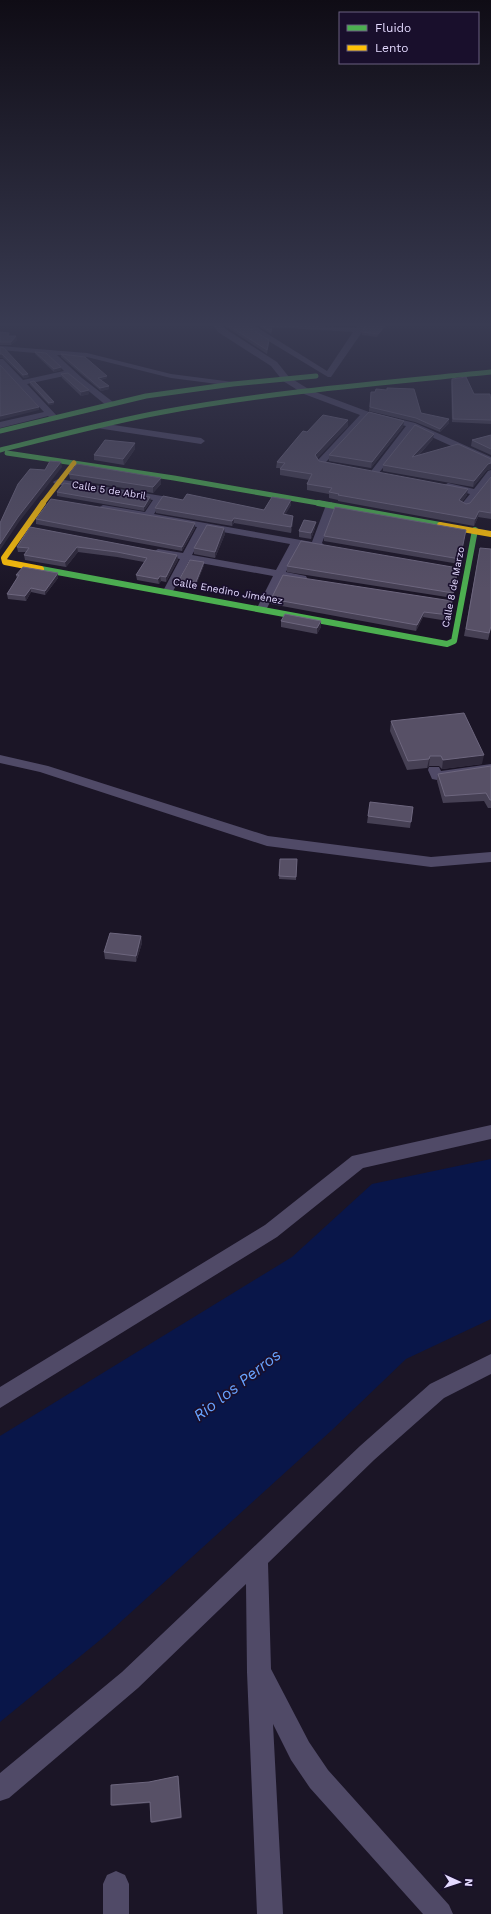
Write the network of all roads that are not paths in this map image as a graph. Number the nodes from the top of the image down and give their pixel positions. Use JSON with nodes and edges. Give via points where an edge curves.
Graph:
{"nodes":[{"id":1,"x":49,"y":411,"type":"edge"},
{"id":2,"x":72,"y":411,"type":"edge"},
{"id":3,"x":174,"y":411,"type":"edge"},
{"id":4,"x":359,"y":411,"type":"edge"},
{"id":5,"x":366,"y":414,"type":"junction"},
{"id":6,"x":53,"y":415,"type":"junction"},
{"id":7,"x":0,"y":425,"type":"edge"},
{"id":8,"x":412,"y":425,"type":"junction"},
{"id":9,"x":100,"y":426,"type":"junction"},
{"id":10,"x":0,"y":431,"type":"edge"},
{"id":11,"x":201,"y":441,"type":"dead end"},
{"id":12,"x":0,"y":451,"type":"edge"},
{"id":13,"x":491,"y":460,"type":"edge"},
{"id":14,"x":74,"y":463,"type":"junction"},
{"id":15,"x":352,"y":469,"type":"edge"},
{"id":16,"x":375,"y":472,"type":"edge"},
{"id":17,"x":491,"y":473,"type":"edge"},
{"id":18,"x":58,"y":482,"type":"junction"},
{"id":19,"x":437,"y":484,"type":"edge"},
{"id":20,"x":476,"y":492,"type":"junction"},
{"id":21,"x":331,"y":505,"type":"junction"},
{"id":22,"x":465,"y":506,"type":"edge"},
{"id":23,"x":93,"y":507,"type":"edge"},
{"id":24,"x":148,"y":515,"type":"junction"},
{"id":25,"x":203,"y":525,"type":"junction"},
{"id":26,"x":26,"y":526,"type":"junction"},
{"id":27,"x":41,"y":529,"type":"edge"},
{"id":28,"x":475,"y":530,"type":"junction"},
{"id":29,"x":491,"y":534,"type":"edge"},
{"id":30,"x":296,"y":542,"type":"junction"},
{"id":31,"x":316,"y":545,"type":"junction"},
{"id":32,"x":331,"y":548,"type":"edge"},
{"id":33,"x":149,"y":551,"type":"edge"},
{"id":34,"x":187,"y":558,"type":"junction"},
{"id":35,"x":279,"y":575,"type":"junction"},
{"id":36,"x":309,"y":580,"type":"edge"},
{"id":37,"x":168,"y":591,"type":"junction"},
{"id":38,"x":262,"y":608,"type":"junction"},
{"id":39,"x":447,"y":644,"type":"joint"},
{"id":40,"x":0,"y":760,"type":"edge"},
{"id":41,"x":491,"y":768,"type":"edge"},
{"id":42,"x":434,"y":770,"type":"dead end"},
{"id":43,"x":491,"y":857,"type":"edge"},
{"id":44,"x":491,"y":1132,"type":"edge"},
{"id":45,"x":491,"y":1364,"type":"edge"},
{"id":46,"x":0,"y":1398,"type":"edge"},
{"id":47,"x":256,"y":1561,"type":"junction"},
{"id":48,"x":259,"y":1672,"type":"junction"},
{"id":49,"x":0,"y":1789,"type":"edge"},
{"id":50,"x":116,"y":1884,"type":"dead end"},
{"id":51,"x":116,"y":1914,"type":"edge"},
{"id":52,"x":270,"y":1914,"type":"edge"},
{"id":53,"x":440,"y":1914,"type":"edge"}],
"edges":[{"from":1,"to":6,"type":"street"},
{"from":2,"to":6,"type":"street"},
{"from":3,"to":9,"type":"street"},
{"from":4,"to":5,"type":"street"},
{"from":5,"to":8,"type":"street"},
{"from":5,"to":15,"type":"street","via":[[321,462]]},
{"from":6,"to":7,"type":"street"},
{"from":6,"to":10,"type":"street"},
{"from":8,"to":13,"type":"street"},
{"from":8,"to":16,"type":"street"},
{"from":9,"to":11,"type":"street"},
{"from":9,"to":12,"type":"street"},
{"from":12,"to":14,"type":"street"},
{"from":14,"to":18,"type":"street"},
{"from":14,"to":21,"type":"street"},
{"from":17,"to":20,"type":"street"},
{"from":18,"to":24,"type":"street","name":"Calle 5 de Abril","via":[[159,498]]},
{"from":18,"to":26,"type":"street","via":[[50,500]]},
{"from":19,"to":20,"type":"street"},
{"from":20,"to":22,"type":"street"},
{"from":21,"to":28,"type":"street"},
{"from":21,"to":31,"type":"street"},
{"from":23,"to":24,"type":"street"},
{"from":24,"to":25,"type":"street"},
{"from":25,"to":30,"type":"street"},
{"from":25,"to":34,"type":"street"},
{"from":26,"to":27,"type":"street"},
{"from":26,"to":37,"type":"street","name":"Calle Enedino Jiménez","via":[[4,558],[5,562]]},
{"from":28,"to":29,"type":"street"},
{"from":28,"to":39,"type":"street","name":"Calle 8 de Marzo","via":[[463,570],[454,641]]},
{"from":30,"to":31,"type":"street"},
{"from":30,"to":35,"type":"street"},
{"from":31,"to":32,"type":"street"},
{"from":33,"to":34,"type":"street"},
{"from":34,"to":35,"type":"street"},
{"from":34,"to":37,"type":"street"},
{"from":35,"to":36,"type":"street"},
{"from":35,"to":38,"type":"street"},
{"from":37,"to":38,"type":"street","name":"Calle Enedino Jiménez"},
{"from":38,"to":39,"type":"street","name":"Calle Enedino Jiménez"},
{"from":40,"to":43,"type":"street","via":[[43,769],[266,842],[431,862]]},
{"from":41,"to":42,"type":"street","via":[[436,776]]},
{"from":44,"to":46,"type":"street","via":[[358,1161],[271,1231]]},
{"from":45,"to":47,"type":"street","via":[[437,1391],[367,1453]]},
{"from":47,"to":48,"type":"street"},
{"from":47,"to":49,"type":"street","via":[[130,1680]]},
{"from":48,"to":52,"type":"street"},
{"from":48,"to":53,"type":"street","via":[[300,1751],[319,1779]]},
{"from":50,"to":51,"type":"street"}]}
